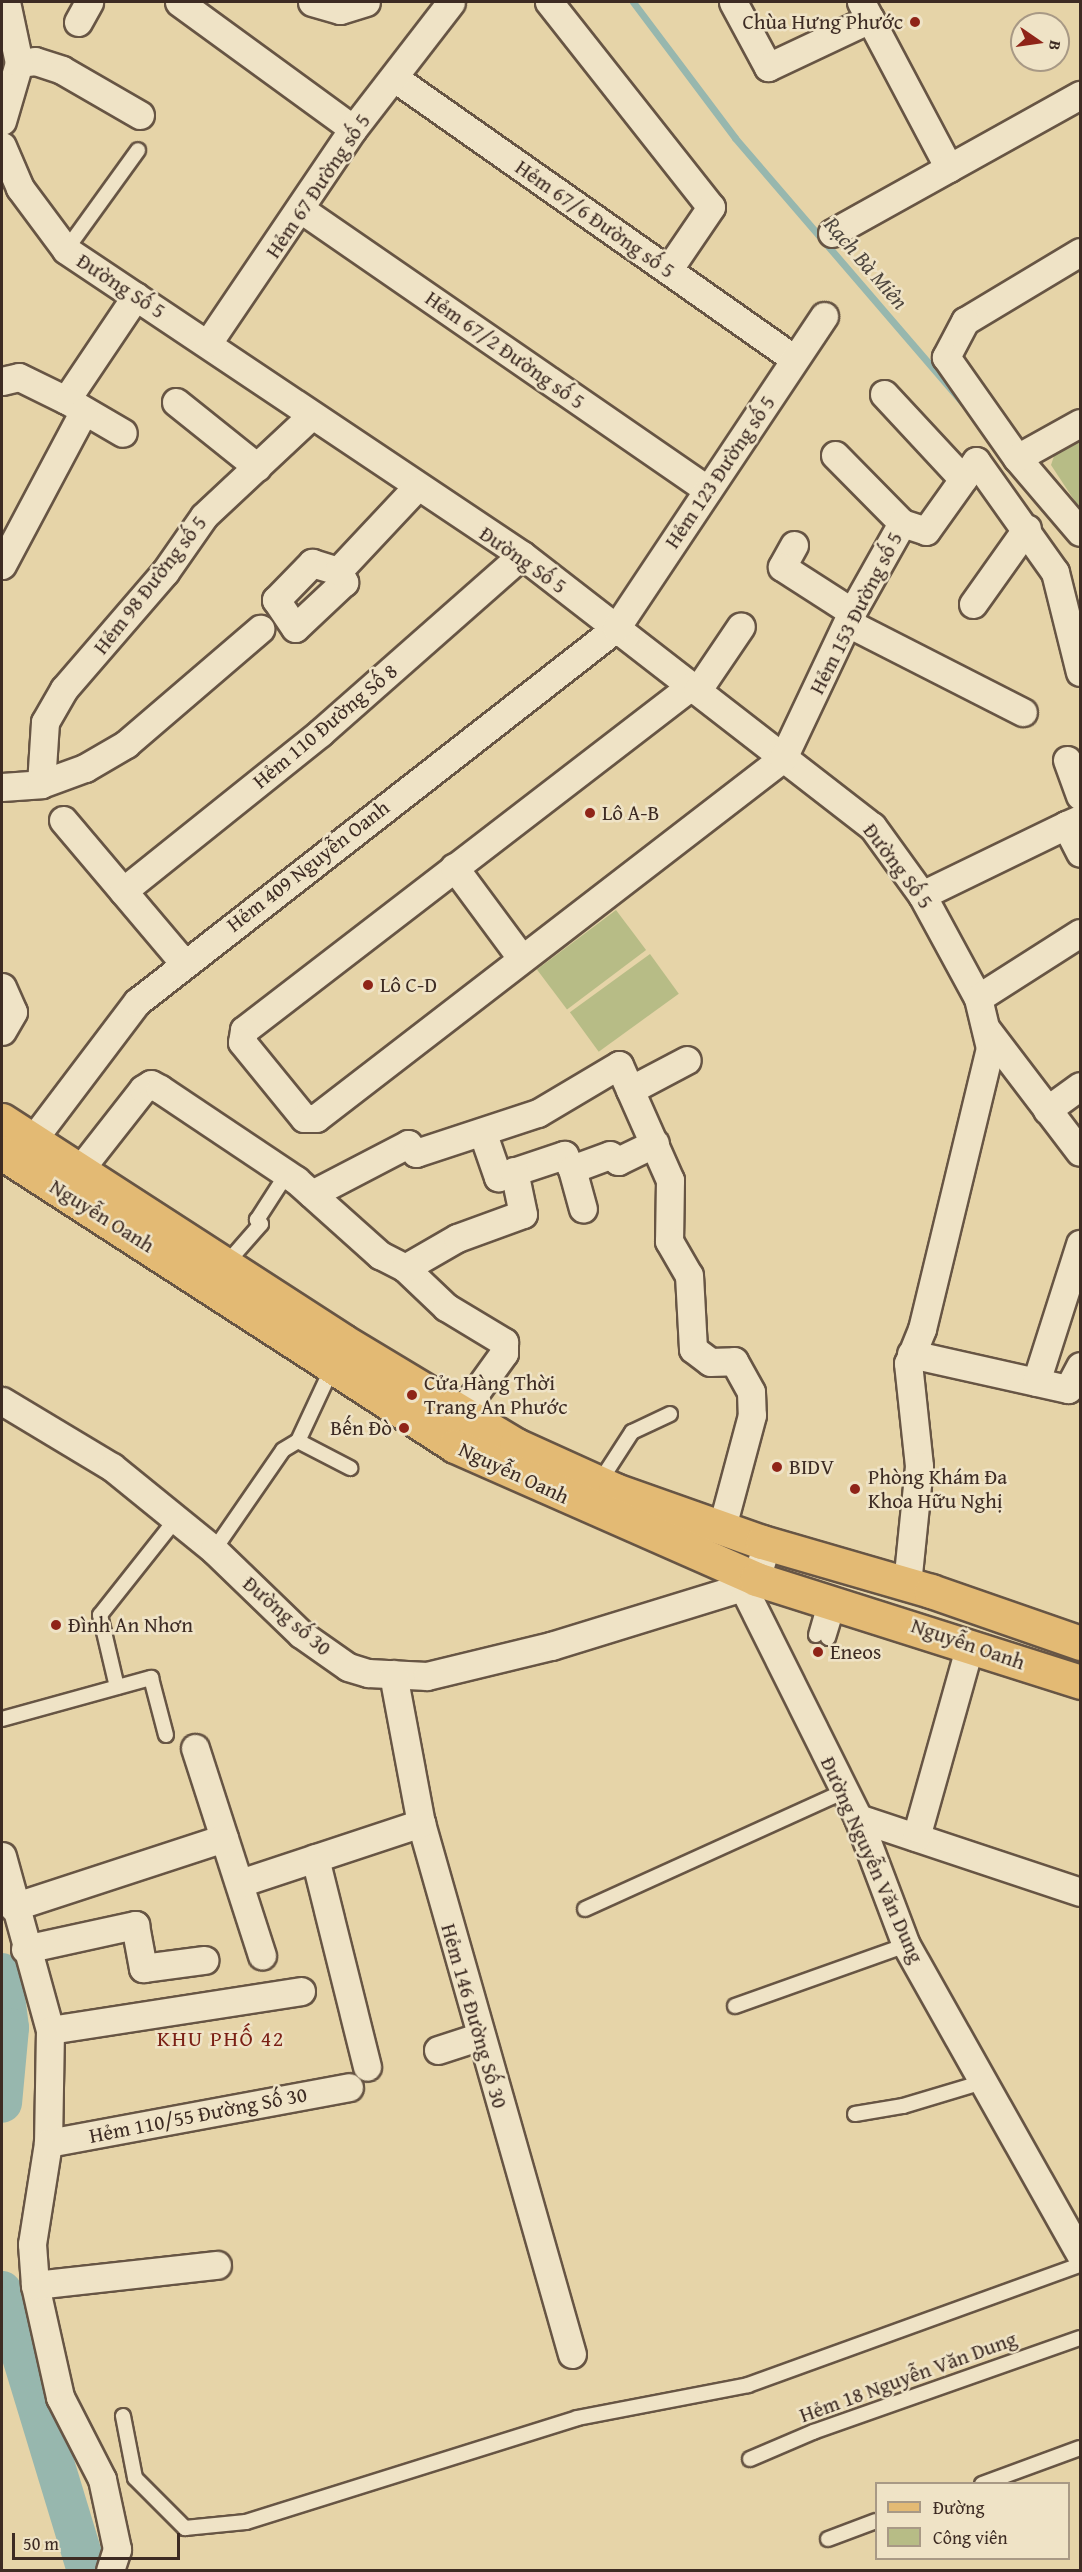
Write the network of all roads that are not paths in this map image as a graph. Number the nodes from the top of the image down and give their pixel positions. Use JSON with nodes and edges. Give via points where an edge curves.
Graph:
{"nodes":[{"id":1,"x":6,"y":2,"type":"edge"},
{"id":2,"x":178,"y":2,"type":"edge"},
{"id":3,"x":312,"y":2,"type":"edge"},
{"id":4,"x":366,"y":2,"type":"edge"},
{"id":5,"x":451,"y":2,"type":"edge"},
{"id":6,"x":549,"y":2,"type":"edge"},
{"id":7,"x":733,"y":2,"type":"edge"},
{"id":8,"x":866,"y":10,"type":"edge"},
{"id":9,"x":19,"y":63,"type":"junction"},
{"id":10,"x":396,"y":79,"type":"junction"},
{"id":11,"x":1080,"y":95,"type":"edge"},
{"id":12,"x":140,"y":115,"type":"dead end"},
{"id":13,"x":2,"y":121,"type":"edge"},
{"id":14,"x":353,"y":129,"type":"junction"},
{"id":15,"x":138,"y":150,"type":"dead end"},
{"id":16,"x":3,"y":155,"type":"edge"},
{"id":17,"x":949,"y":168,"type":"junction"},
{"id":18,"x":303,"y":210,"type":"junction"},
{"id":19,"x":832,"y":233,"type":"dead end"},
{"id":20,"x":66,"y":250,"type":"junction"},
{"id":21,"x":1080,"y":252,"type":"edge"},
{"id":22,"x":668,"y":270,"type":"junction"},
{"id":23,"x":136,"y":296,"type":"junction"},
{"id":24,"x":824,"y":316,"type":"dead end"},
{"id":25,"x":208,"y":343,"type":"junction"},
{"id":26,"x":795,"y":359,"type":"junction"},
{"id":27,"x":2,"y":381,"type":"edge"},
{"id":28,"x":884,"y":394,"type":"dead end"},
{"id":29,"x":176,"y":402,"type":"dead end"},
{"id":30,"x":75,"y":405,"type":"junction"},
{"id":31,"x":311,"y":416,"type":"junction"},
{"id":32,"x":1080,"y":423,"type":"edge"},
{"id":33,"x":123,"y":433,"type":"dead end"},
{"id":34,"x":836,"y":455,"type":"dead end"},
{"id":35,"x":1017,"y":458,"type":"junction"},
{"id":36,"x":257,"y":467,"type":"junction"},
{"id":37,"x":963,"y":479,"type":"junction"},
{"id":38,"x":415,"y":489,"type":"junction"},
{"id":39,"x":708,"y":490,"type":"junction"},
{"id":40,"x":902,"y":523,"type":"junction"},
{"id":41,"x":1027,"y":528,"type":"junction"},
{"id":42,"x":1080,"y":532,"type":"edge"},
{"id":43,"x":794,"y":545,"type":"dead end"},
{"id":44,"x":522,"y":555,"type":"junction"},
{"id":45,"x":2,"y":565,"type":"edge"},
{"id":46,"x":338,"y":571,"type":"dead end"},
{"id":47,"x":973,"y":604,"type":"dead end"},
{"id":48,"x":851,"y":618,"type":"junction"},
{"id":49,"x":741,"y":626,"type":"dead end"},
{"id":50,"x":616,"y":628,"type":"junction"},
{"id":51,"x":260,"y":629,"type":"dead end"},
{"id":52,"x":1080,"y":672,"type":"edge"},
{"id":53,"x":694,"y":689,"type":"junction"},
{"id":54,"x":1023,"y":712,"type":"dead end"},
{"id":55,"x":783,"y":758,"type":"junction"},
{"id":56,"x":1067,"y":760,"type":"dead end"},
{"id":57,"x":41,"y":784,"type":"junction"},
{"id":58,"x":2,"y":787,"type":"edge"},
{"id":59,"x":1080,"y":796,"type":"edge"},
{"id":60,"x":63,"y":820,"type":"dead end"},
{"id":61,"x":1073,"y":822,"type":"edge"},
{"id":62,"x":1080,"y":853,"type":"edge"},
{"id":63,"x":454,"y":867,"type":"junction"},
{"id":64,"x":123,"y":891,"type":"junction"},
{"id":65,"x":922,"y":895,"type":"junction"},
{"id":66,"x":1080,"y":933,"type":"edge"},
{"id":67,"x":522,"y":959,"type":"junction"},
{"id":68,"x":184,"y":963,"type":"junction"},
{"id":69,"x":2,"y":987,"type":"edge"},
{"id":70,"x":978,"y":998,"type":"junction"},
{"id":71,"x":987,"y":1030,"type":"junction"},
{"id":72,"x":2,"y":1031,"type":"edge"},
{"id":73,"x":687,"y":1060,"type":"dead end"},
{"id":74,"x":1080,"y":1086,"type":"edge"},
{"id":75,"x":630,"y":1090,"type":"junction"},
{"id":76,"x":1047,"y":1110,"type":"junction"},
{"id":77,"x":2,"y":1120,"type":"edge"},
{"id":78,"x":483,"y":1134,"type":"junction"},
{"id":79,"x":34,"y":1138,"type":"junction"},
{"id":80,"x":655,"y":1143,"type":"junction"},
{"id":81,"x":1080,"y":1152,"type":"edge"},
{"id":82,"x":2,"y":1153,"type":"edge"},
{"id":83,"x":81,"y":1168,"type":"junction"},
{"id":84,"x":572,"y":1169,"type":"junction"},
{"id":85,"x":514,"y":1171,"type":"junction"},
{"id":86,"x":279,"y":1172,"type":"junction"},
{"id":87,"x":312,"y":1194,"type":"junction"},
{"id":88,"x":583,"y":1209,"type":"dead end"},
{"id":89,"x":1080,"y":1244,"type":"edge"},
{"id":90,"x":226,"y":1264,"type":"junction"},
{"id":91,"x":405,"y":1268,"type":"junction"},
{"id":92,"x":912,"y":1348,"type":"junction"},
{"id":93,"x":333,"y":1366,"type":"junction"},
{"id":94,"x":1080,"y":1366,"type":"edge"},
{"id":95,"x":1036,"y":1382,"type":"junction"},
{"id":96,"x":1074,"y":1393,"type":"edge"},
{"id":97,"x":2,"y":1401,"type":"edge"},
{"id":98,"x":460,"y":1414,"type":"junction"},
{"id":99,"x":670,"y":1414,"type":"dead end"},
{"id":100,"x":298,"y":1441,"type":"junction"},
{"id":101,"x":350,"y":1468,"type":"dead end"},
{"id":102,"x":599,"y":1483,"type":"junction"},
{"id":103,"x":176,"y":1519,"type":"junction"},
{"id":104,"x":722,"y":1527,"type":"junction"},
{"id":105,"x":767,"y":1544,"type":"junction"},
{"id":106,"x":214,"y":1550,"type":"junction"},
{"id":107,"x":749,"y":1583,"type":"junction"},
{"id":108,"x":907,"y":1584,"type":"junction"},
{"id":109,"x":832,"y":1601,"type":"junction"},
{"id":110,"x":897,"y":1620,"type":"junction"},
{"id":111,"x":822,"y":1636,"type":"dead end"},
{"id":112,"x":1080,"y":1643,"type":"edge"},
{"id":113,"x":970,"y":1645,"type":"junction"},
{"id":114,"x":393,"y":1674,"type":"junction"},
{"id":115,"x":1080,"y":1682,"type":"edge"},
{"id":116,"x":117,"y":1687,"type":"junction"},
{"id":117,"x":2,"y":1719,"type":"edge"},
{"id":118,"x":166,"y":1735,"type":"dead end"},
{"id":119,"x":195,"y":1748,"type":"dead end"},
{"id":120,"x":845,"y":1791,"type":"junction"},
{"id":121,"x":858,"y":1818,"type":"junction"},
{"id":122,"x":421,"y":1823,"type":"junction"},
{"id":123,"x":916,"y":1837,"type":"junction"},
{"id":124,"x":224,"y":1838,"type":"junction"},
{"id":125,"x":2,"y":1856,"type":"edge"},
{"id":126,"x":315,"y":1858,"type":"junction"},
{"id":127,"x":240,"y":1883,"type":"junction"},
{"id":128,"x":1080,"y":1892,"type":"edge"},
{"id":129,"x":13,"y":1907,"type":"junction"},
{"id":130,"x":585,"y":1909,"type":"dead end"},
{"id":131,"x":14,"y":1940,"type":"edge"},
{"id":132,"x":906,"y":1945,"type":"junction"},
{"id":133,"x":262,"y":1955,"type":"dead end"},
{"id":134,"x":204,"y":1960,"type":"dead end"},
{"id":135,"x":301,"y":1990,"type":"dead end"},
{"id":136,"x":735,"y":2006,"type":"dead end"},
{"id":137,"x":50,"y":2030,"type":"junction"},
{"id":138,"x":478,"y":2037,"type":"junction"},
{"id":139,"x":438,"y":2050,"type":"dead end"},
{"id":140,"x":367,"y":2067,"type":"dead end"},
{"id":141,"x":983,"y":2082,"type":"junction"},
{"id":142,"x":349,"y":2087,"type":"dead end"},
{"id":143,"x":855,"y":2114,"type":"dead end"},
{"id":144,"x":48,"y":2143,"type":"junction"},
{"id":145,"x":1079,"y":2250,"type":"edge"},
{"id":146,"x":217,"y":2265,"type":"dead end"},
{"id":147,"x":35,"y":2285,"type":"junction"},
{"id":148,"x":1080,"y":2338,"type":"edge"},
{"id":149,"x":572,"y":2354,"type":"dead end"},
{"id":150,"x":123,"y":2416,"type":"dead end"},
{"id":151,"x":1080,"y":2448,"type":"edge"},
{"id":152,"x":750,"y":2459,"type":"dead end"},
{"id":153,"x":987,"y":2482,"type":"edge"},
{"id":154,"x":875,"y":2522,"type":"edge"},
{"id":155,"x":828,"y":2539,"type":"dead end"},
{"id":156,"x":110,"y":2571,"type":"edge"}],
"edges":[{"from":1,"to":9,"type":"street"},
{"from":2,"to":14,"type":"street"},
{"from":3,"to":4,"type":"street","via":[[340,10]]},
{"from":5,"to":10,"type":"street","name":"Hẻm 67 Đường số 5"},
{"from":6,"to":22,"type":"street","via":[[711,207]]},
{"from":7,"to":8,"type":"street","via":[[768,67]]},
{"from":8,"to":17,"type":"street"},
{"from":9,"to":12,"type":"street","via":[[35,61],[62,70]]},
{"from":9,"to":13,"type":"street"},
{"from":10,"to":14,"type":"street","name":"Hẻm 67 Đường số 5"},
{"from":10,"to":22,"type":"street","name":"Hẻm 67/6 Đường số 5"},
{"from":11,"to":17,"type":"street"},
{"from":14,"to":18,"type":"street","name":"Hẻm 67 Đường số 5"},
{"from":15,"to":20,"type":"lane"},
{"from":16,"to":20,"type":"street","name":"Đường Số 5","via":[[20,188]]},
{"from":17,"to":19,"type":"street"},
{"from":18,"to":25,"type":"street","name":"Hẻm 67 Đường số 5"},
{"from":18,"to":39,"type":"street","name":"Hẻm 67/2 Đường số 5"},
{"from":20,"to":23,"type":"street","name":"Đường Số 5"},
{"from":21,"to":35,"type":"street","via":[[965,321],[946,357]]},
{"from":22,"to":26,"type":"street","name":"Hẻm 67/6 Đường số 5"},
{"from":23,"to":25,"type":"street","name":"Đường Số 5"},
{"from":23,"to":30,"type":"street"},
{"from":24,"to":26,"type":"street","name":"Hẻm 123 Đường số 5"},
{"from":25,"to":31,"type":"street","name":"Đường Số 5"},
{"from":26,"to":39,"type":"street","name":"Hẻm 123 Đường số 5"},
{"from":27,"to":30,"type":"street","via":[[19,377]]},
{"from":28,"to":37,"type":"street"},
{"from":29,"to":36,"type":"street"},
{"from":30,"to":33,"type":"street"},
{"from":30,"to":45,"type":"street"},
{"from":31,"to":36,"type":"street","name":"Hẻm 98 Đường số 5"},
{"from":31,"to":38,"type":"street","name":"Đường Số 5"},
{"from":32,"to":35,"type":"street"},
{"from":34,"to":40,"type":"street"},
{"from":35,"to":42,"type":"street"},
{"from":36,"to":57,"type":"street","name":"Hẻm 98 Đường số 5","via":[[204,516],[165,572],[64,689],[45,722]]},
{"from":37,"to":40,"type":"street","name":"Hẻm 153 Đường số 5","via":[[926,531]]},
{"from":37,"to":41,"type":"street","name":"Hẻm 153 Đường số 5","via":[[976,461]]},
{"from":38,"to":44,"type":"street","name":"Đường Số 5"},
{"from":38,"to":46,"type":"street"},
{"from":39,"to":50,"type":"street","name":"Hẻm 123 Đường số 5"},
{"from":40,"to":48,"type":"street","name":"Hẻm 153 Đường số 5"},
{"from":41,"to":47,"type":"street"},
{"from":41,"to":52,"type":"street","name":"Hẻm 153 Đường số 5","via":[[1055,572]]},
{"from":43,"to":48,"type":"street","via":[[782,567]]},
{"from":44,"to":50,"type":"street","name":"Đường Số 5"},
{"from":44,"to":64,"type":"street","name":"Hẻm 110 Đường Số 8","via":[[320,733]]},
{"from":48,"to":54,"type":"street"},
{"from":48,"to":55,"type":"street","name":"Hẻm 153 Đường số 5"},
{"from":49,"to":53,"type":"street"},
{"from":50,"to":53,"type":"street","name":"Đường Số 5"},
{"from":50,"to":68,"type":"street","name":"Hẻm 409 Nguyễn Oanh"},
{"from":51,"to":57,"type":"street","via":[[126,744],[85,768]]},
{"from":53,"to":55,"type":"street","name":"Đường Số 5"},
{"from":53,"to":63,"type":"street"},
{"from":55,"to":65,"type":"street","name":"Đường Số 5","via":[[872,826]]},
{"from":55,"to":67,"type":"street"},
{"from":56,"to":59,"type":"street"},
{"from":57,"to":58,"type":"street"},
{"from":60,"to":64,"type":"street"},
{"from":61,"to":62,"type":"street"},
{"from":61,"to":65,"type":"street"},
{"from":63,"to":67,"type":"street"},
{"from":63,"to":67,"type":"street","via":[[244,1030],[242,1042],[304,1118],[316,1118]]},
{"from":64,"to":68,"type":"street"},
{"from":65,"to":70,"type":"street","name":"Đường Số 5"},
{"from":66,"to":70,"type":"street"},
{"from":68,"to":79,"type":"street","name":"Hẻm 409 Nguyễn Oanh","via":[[108,1034]]},
{"from":69,"to":72,"type":"street","via":[[13,1012]]},
{"from":70,"to":71,"type":"street","name":"Đường Số 5"},
{"from":71,"to":76,"type":"street"},
{"from":71,"to":92,"type":"street","via":[[976,1042],[909,1317],[907,1328]]},
{"from":73,"to":75,"type":"street"},
{"from":74,"to":76,"type":"street"},
{"from":75,"to":78,"type":"street","via":[[616,1064],[538,1113]]},
{"from":75,"to":80,"type":"street"},
{"from":76,"to":81,"type":"street"},
{"from":77,"to":79,"type":"main road","name":"Nguyễn Oanh"},
{"from":78,"to":85,"type":"street","via":[[495,1175]]},
{"from":78,"to":87,"type":"street","via":[[416,1153],[408,1144]]},
{"from":79,"to":83,"type":"main road","name":"Nguyễn Oanh"},
{"from":80,"to":84,"type":"street","via":[[618,1161],[610,1155]]},
{"from":80,"to":104,"type":"street","via":[[670,1180],[669,1241],[689,1275],[693,1349],[710,1362],[734,1361],[751,1392],[752,1415]]},
{"from":82,"to":93,"type":"main road","name":"Nguyễn Oanh"},
{"from":83,"to":86,"type":"street","via":[[151,1084]]},
{"from":83,"to":90,"type":"main road","name":"Nguyễn Oanh"},
{"from":84,"to":85,"type":"street","via":[[564,1155]]},
{"from":84,"to":88,"type":"street"},
{"from":85,"to":91,"type":"street","via":[[523,1214],[457,1238]]},
{"from":86,"to":87,"type":"street"},
{"from":86,"to":90,"type":"lane","via":[[257,1220],[261,1224]]},
{"from":87,"to":91,"type":"street","via":[[380,1256]]},
{"from":89,"to":95,"type":"street"},
{"from":90,"to":98,"type":"main road","name":"Nguyễn Oanh"},
{"from":91,"to":98,"type":"street","via":[[446,1306],[504,1342],[504,1353]]},
{"from":92,"to":95,"type":"street"},
{"from":92,"to":108,"type":"street","via":[[919,1466]]},
{"from":93,"to":100,"type":"lane"},
{"from":93,"to":107,"type":"main road","name":"Nguyễn Oanh","via":[[455,1446]]},
{"from":94,"to":96,"type":"street"},
{"from":95,"to":96,"type":"street"},
{"from":97,"to":103,"type":"street","name":"Đường số 30","via":[[112,1467]]},
{"from":98,"to":102,"type":"main road","name":"Nguyễn Oanh"},
{"from":99,"to":102,"type":"lane","via":[[632,1432]]},
{"from":100,"to":101,"type":"lane"},
{"from":100,"to":106,"type":"lane","via":[[283,1450]]},
{"from":102,"to":104,"type":"main road","name":"Nguyễn Oanh"},
{"from":103,"to":106,"type":"street","name":"Đường số 30"},
{"from":103,"to":116,"type":"lane","via":[[100,1615]]},
{"from":104,"to":105,"type":"main road","name":"Nguyễn Oanh"},
{"from":105,"to":107,"type":"street"},
{"from":105,"to":108,"type":"main road","name":"Nguyễn Oanh"},
{"from":106,"to":114,"type":"street","name":"Đường số 30","via":[[301,1634],[339,1660],[368,1673]]},
{"from":107,"to":109,"type":"main road","name":"Nguyễn Oanh"},
{"from":107,"to":114,"type":"street","name":"Đường số 30","via":[[551,1646],[427,1676]]},
{"from":107,"to":120,"type":"street","name":"Đường Nguyễn Văn Dung"},
{"from":108,"to":110,"type":"main road"},
{"from":108,"to":112,"type":"main road","name":"Nguyễn Oanh"},
{"from":109,"to":110,"type":"main road","name":"Nguyễn Oanh"},
{"from":109,"to":111,"type":"lane"},
{"from":110,"to":113,"type":"main road","name":"Nguyễn Oanh"},
{"from":113,"to":115,"type":"main road","name":"Nguyễn Oanh"},
{"from":113,"to":123,"type":"street"},
{"from":114,"to":122,"type":"street","name":"Hẻm 146 Đường Số 30"},
{"from":116,"to":117,"type":"lane"},
{"from":116,"to":118,"type":"lane","via":[[151,1678]]},
{"from":119,"to":124,"type":"street"},
{"from":120,"to":121,"type":"street","name":"Đường Nguyễn Văn Dung"},
{"from":120,"to":130,"type":"lane"},
{"from":121,"to":123,"type":"street"},
{"from":121,"to":132,"type":"street","name":"Đường Nguyễn Văn Dung"},
{"from":122,"to":126,"type":"street"},
{"from":122,"to":138,"type":"street","name":"Hẻm 146 Đường Số 30"},
{"from":123,"to":128,"type":"street"},
{"from":124,"to":127,"type":"street"},
{"from":124,"to":129,"type":"street"},
{"from":125,"to":129,"type":"street"},
{"from":126,"to":127,"type":"street"},
{"from":126,"to":140,"type":"street"},
{"from":127,"to":133,"type":"street"},
{"from":129,"to":131,"type":"street"},
{"from":131,"to":134,"type":"street","via":[[135,1925],[143,1968]]},
{"from":131,"to":137,"type":"street"},
{"from":132,"to":136,"type":"lane"},
{"from":132,"to":141,"type":"street","name":"Đường Nguyễn Văn Dung"},
{"from":135,"to":137,"type":"street"},
{"from":137,"to":144,"type":"street"},
{"from":138,"to":139,"type":"street"},
{"from":138,"to":149,"type":"street","name":"Hẻm 146 Đường Số 30"},
{"from":141,"to":143,"type":"lane","via":[[903,2106]]},
{"from":141,"to":145,"type":"street","name":"Đường Nguyễn Văn Dung"},
{"from":142,"to":144,"type":"street","name":"Hẻm 110/55 Đường Số 30"},
{"from":144,"to":147,"type":"street","via":[[32,2244]]},
{"from":145,"to":150,"type":"lane","via":[[748,2385],[577,2418],[246,2522],[185,2528],[135,2478]]},
{"from":146,"to":147,"type":"street"},
{"from":147,"to":156,"type":"street","via":[[60,2397],[102,2479],[117,2549]]},
{"from":148,"to":152,"type":"lane","name":"Hẻm 18 Nguyễn Văn Dung","via":[[813,2432]]},
{"from":151,"to":153,"type":"lane"},
{"from":154,"to":155,"type":"lane"}]}
